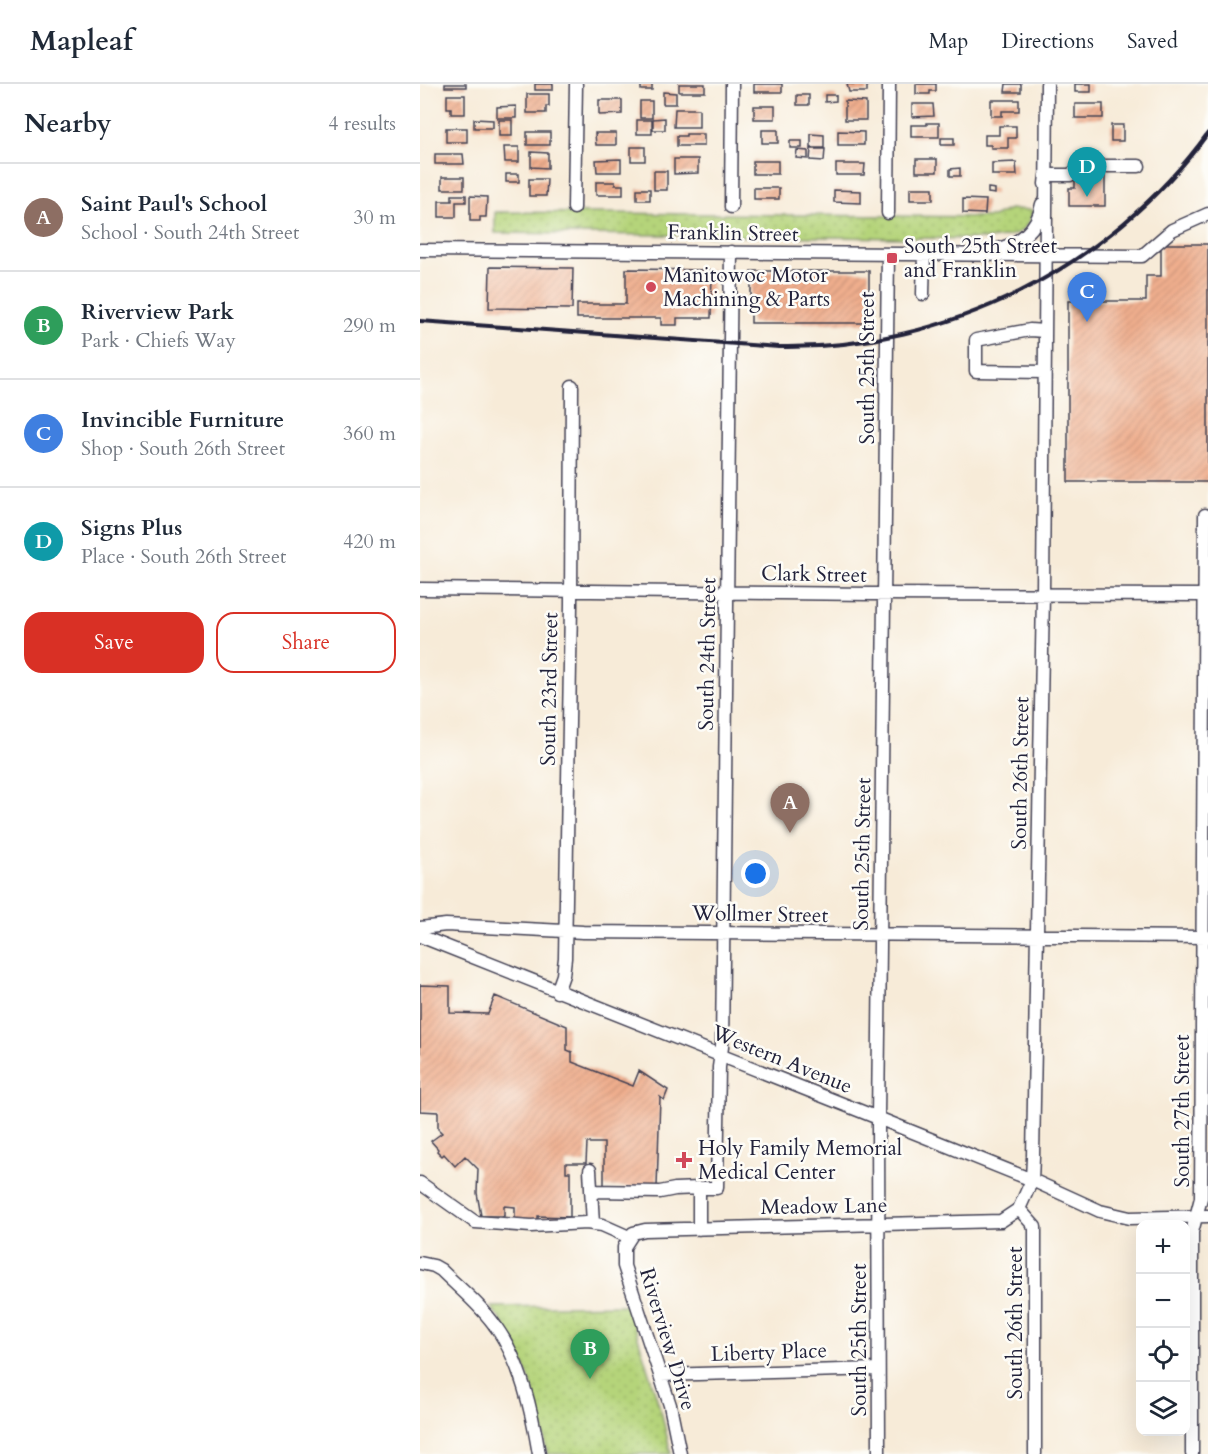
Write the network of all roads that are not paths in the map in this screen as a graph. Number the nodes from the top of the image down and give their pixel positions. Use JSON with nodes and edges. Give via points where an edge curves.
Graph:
{"nodes":[{"id":1,"x":576,"y":84,"type":"edge"},
{"id":2,"x":732,"y":84,"type":"edge"},
{"id":3,"x":889,"y":84,"type":"edge"},
{"id":4,"x":1047,"y":84,"type":"edge"},
{"id":5,"x":1139,"y":166,"type":"dead end"},
{"id":6,"x":1046,"y":175,"type":"junction"},
{"id":7,"x":731,"y":207,"type":"dead end"},
{"id":8,"x":574,"y":208,"type":"dead end"},
{"id":9,"x":888,"y":213,"type":"dead end"},
{"id":10,"x":1208,"y":214,"type":"edge"},
{"id":11,"x":420,"y":250,"type":"edge"},
{"id":12,"x":731,"y":252,"type":"junction"},
{"id":13,"x":888,"y":254,"type":"junction"},
{"id":14,"x":924,"y":254,"type":"junction"},
{"id":15,"x":968,"y":254,"type":"junction"},
{"id":16,"x":1046,"y":255,"type":"junction"},
{"id":17,"x":923,"y":294,"type":"dead end"},
{"id":18,"x":1044,"y":331,"type":"junction"},
{"id":19,"x":1044,"y":372,"type":"junction"},
{"id":20,"x":572,"y":386,"type":"dead end"},
{"id":21,"x":1205,"y":515,"type":"dead end"},
{"id":22,"x":420,"y":589,"type":"edge"},
{"id":23,"x":571,"y":590,"type":"junction"},
{"id":24,"x":727,"y":593,"type":"junction"},
{"id":25,"x":885,"y":594,"type":"junction"},
{"id":26,"x":1043,"y":594,"type":"junction"},
{"id":27,"x":1207,"y":595,"type":"edge"},
{"id":28,"x":420,"y":928,"type":"edge"},
{"id":29,"x":564,"y":931,"type":"junction"},
{"id":30,"x":724,"y":934,"type":"junction"},
{"id":31,"x":881,"y":935,"type":"junction"},
{"id":32,"x":420,"y":936,"type":"edge"},
{"id":33,"x":1036,"y":937,"type":"junction"},
{"id":34,"x":1205,"y":938,"type":"edge"},
{"id":35,"x":557,"y":992,"type":"junction"},
{"id":36,"x":721,"y":1055,"type":"junction"},
{"id":37,"x":878,"y":1118,"type":"junction"},
{"id":38,"x":590,"y":1170,"type":"dead end"},
{"id":39,"x":1032,"y":1180,"type":"junction"},
{"id":40,"x":420,"y":1184,"type":"edge"},
{"id":41,"x":699,"y":1188,"type":"junction"},
{"id":42,"x":591,"y":1191,"type":"junction"},
{"id":43,"x":1019,"y":1209,"type":"junction"},
{"id":44,"x":1195,"y":1216,"type":"junction"},
{"id":45,"x":1208,"y":1216,"type":"edge"},
{"id":46,"x":593,"y":1224,"type":"junction"},
{"id":47,"x":878,"y":1224,"type":"junction"},
{"id":48,"x":699,"y":1229,"type":"junction"},
{"id":49,"x":629,"y":1237,"type":"junction"},
{"id":50,"x":420,"y":1263,"type":"edge"},
{"id":51,"x":878,"y":1369,"type":"junction"},
{"id":52,"x":661,"y":1375,"type":"junction"},
{"id":53,"x":539,"y":1454,"type":"edge"},
{"id":54,"x":680,"y":1454,"type":"edge"},
{"id":55,"x":879,"y":1454,"type":"edge"},
{"id":56,"x":1035,"y":1454,"type":"edge"},
{"id":57,"x":1191,"y":1454,"type":"edge"}],
"edges":[{"from":1,"to":8,"type":"street"},
{"from":2,"to":7,"type":"street"},
{"from":3,"to":9,"type":"street"},
{"from":4,"to":6,"type":"street","name":"South 26th Street"},
{"from":5,"to":6,"type":"street","via":[[1082,166],[1070,176]]},
{"from":6,"to":15,"type":"street","via":[[1041,211],[1027,234],[1012,245]]},
{"from":6,"to":16,"type":"street","name":"South 26th Street"},
{"from":10,"to":16,"type":"street","name":"Franklin Street","via":[[1172,230],[1142,256]]},
{"from":11,"to":12,"type":"street","name":"Franklin Street"},
{"from":12,"to":13,"type":"street","name":"Franklin Street"},
{"from":12,"to":24,"type":"street","name":"South 24th Street"},
{"from":13,"to":14,"type":"street","name":"Franklin Street"},
{"from":13,"to":25,"type":"street","name":"South 25th Street"},
{"from":14,"to":15,"type":"street","name":"Franklin Street"},
{"from":14,"to":17,"type":"street"},
{"from":15,"to":16,"type":"street","name":"Franklin Street"},
{"from":16,"to":18,"type":"street","name":"South 26th Street"},
{"from":18,"to":19,"type":"street","name":"South 26th Street"},
{"from":18,"to":19,"type":"street","via":[[976,340],[976,370]]},
{"from":19,"to":26,"type":"street","name":"South 26th Street"},
{"from":20,"to":23,"type":"street","name":"South 23rd Street"},
{"from":21,"to":27,"type":"street","name":"South 27th Street"},
{"from":22,"to":23,"type":"street","name":"Clark Street"},
{"from":23,"to":24,"type":"street","name":"Clark Street"},
{"from":23,"to":29,"type":"street","name":"South 23rd Street"},
{"from":24,"to":25,"type":"street","name":"Clark Street"},
{"from":24,"to":30,"type":"street","name":"South 24th Street"},
{"from":25,"to":26,"type":"street","name":"Clark Street"},
{"from":25,"to":31,"type":"street","name":"South 25th Street"},
{"from":26,"to":27,"type":"street","name":"Clark Street"},
{"from":26,"to":33,"type":"street","name":"South 26th Street"},
{"from":27,"to":34,"type":"street","name":"South 27th Street"},
{"from":28,"to":29,"type":"street","name":"Wollmer Street","via":[[446,925]]},
{"from":29,"to":30,"type":"street","name":"Wollmer Street"},
{"from":29,"to":35,"type":"street","name":"South 23rd Street","via":[[564,972]]},
{"from":30,"to":31,"type":"street","name":"Wollmer Street"},
{"from":30,"to":36,"type":"street","name":"South 24th Street"},
{"from":31,"to":33,"type":"street","name":"Wollmer Street"},
{"from":31,"to":37,"type":"street","name":"South 25th Street"},
{"from":32,"to":35,"type":"street","name":"Western Avenue"},
{"from":33,"to":34,"type":"street","name":"Wollmer Street"},
{"from":33,"to":39,"type":"street","name":"South 26th Street"},
{"from":34,"to":44,"type":"street","name":"South 27th Street","via":[[1201,1198]]},
{"from":35,"to":36,"type":"street","name":"Western Avenue"},
{"from":36,"to":37,"type":"street","name":"Western Avenue"},
{"from":36,"to":41,"type":"street","name":"South 24th Street","via":[[717,1188]]},
{"from":37,"to":39,"type":"street","name":"Western Avenue"},
{"from":37,"to":47,"type":"street","name":"South 25th Street"},
{"from":38,"to":42,"type":"street"},
{"from":39,"to":43,"type":"street","name":"South 26th Street"},
{"from":39,"to":44,"type":"street","name":"Western Avenue","via":[[1100,1210],[1130,1218]]},
{"from":40,"to":46,"type":"street","via":[[475,1222],[531,1226]]},
{"from":41,"to":42,"type":"street"},
{"from":41,"to":48,"type":"street"},
{"from":42,"to":46,"type":"street"},
{"from":43,"to":47,"type":"street","name":"Meadow Lane","via":[[1001,1221]]},
{"from":43,"to":56,"type":"street","name":"South 26th Street","via":[[1035,1227]]},
{"from":44,"to":45,"type":"street"},
{"from":44,"to":57,"type":"street","name":"South 27th Street"},
{"from":46,"to":49,"type":"street"},
{"from":47,"to":48,"type":"street","name":"Meadow Lane"},
{"from":47,"to":51,"type":"street","name":"South 25th Street"},
{"from":48,"to":49,"type":"street","name":"Meadow Lane","via":[[639,1230]]},
{"from":49,"to":52,"type":"street","name":"Riverview Drive","via":[[623,1251],[624,1266]]},
{"from":50,"to":53,"type":"street","via":[[441,1270],[496,1327],[529,1403]]},
{"from":51,"to":52,"type":"street","name":"Liberty Place"},
{"from":51,"to":55,"type":"street","name":"South 25th Street"},
{"from":52,"to":54,"type":"street","name":"Riverview Drive"}]}
